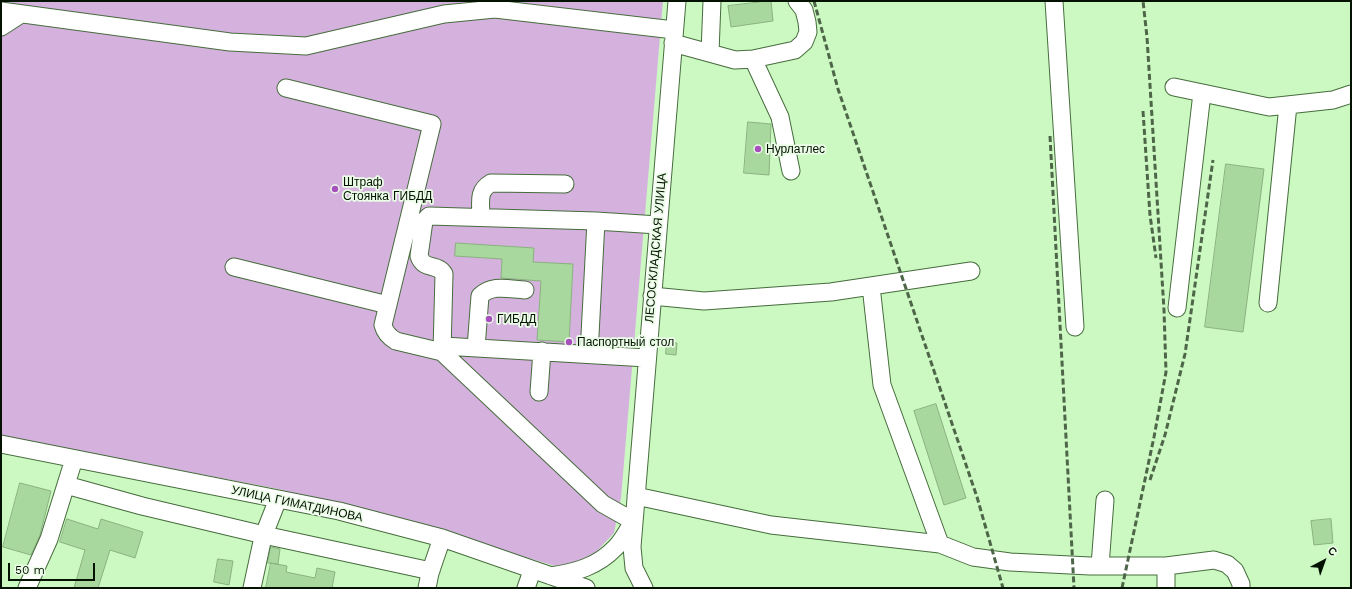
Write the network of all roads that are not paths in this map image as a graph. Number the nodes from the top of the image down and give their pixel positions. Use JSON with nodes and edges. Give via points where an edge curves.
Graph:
{"nodes":[{"id":1,"x":677,"y":1,"type":"edge"},
{"id":2,"x":712,"y":1,"type":"edge"},
{"id":3,"x":797,"y":1,"type":"edge"},
{"id":4,"x":1054,"y":1,"type":"edge"},
{"id":5,"x":1,"y":12,"type":"edge"},
{"id":6,"x":21,"y":14,"type":"junction"},
{"id":7,"x":1,"y":27,"type":"edge"},
{"id":8,"x":674,"y":36,"type":"junction"},
{"id":9,"x":710,"y":53,"type":"junction"},
{"id":10,"x":753,"y":59,"type":"junction"},
{"id":11,"x":1174,"y":87,"type":"dead end"},
{"id":12,"x":286,"y":88,"type":"dead end"},
{"id":13,"x":1202,"y":93,"type":"junction"},
{"id":14,"x":1351,"y":94,"type":"edge"},
{"id":15,"x":1288,"y":105,"type":"junction"},
{"id":16,"x":791,"y":171,"type":"dead end"},
{"id":17,"x":565,"y":184,"type":"dead end"},
{"id":18,"x":481,"y":218,"type":"junction"},
{"id":19,"x":596,"y":221,"type":"junction"},
{"id":20,"x":658,"y":225,"type":"junction"},
{"id":21,"x":234,"y":268,"type":"dead end"},
{"id":22,"x":971,"y":271,"type":"dead end"},
{"id":23,"x":871,"y":286,"type":"junction"},
{"id":24,"x":525,"y":290,"type":"dead end"},
{"id":25,"x":652,"y":296,"type":"junction"},
{"id":26,"x":1268,"y":303,"type":"dead end"},
{"id":27,"x":388,"y":305,"type":"junction"},
{"id":28,"x":1177,"y":308,"type":"dead end"},
{"id":29,"x":1075,"y":327,"type":"dead end"},
{"id":30,"x":476,"y":348,"type":"junction"},
{"id":31,"x":442,"y":349,"type":"junction"},
{"id":32,"x":542,"y":351,"type":"junction"},
{"id":33,"x":589,"y":354,"type":"junction"},
{"id":34,"x":647,"y":358,"type":"junction"},
{"id":35,"x":539,"y":392,"type":"dead end"},
{"id":36,"x":1,"y":444,"type":"edge"},
{"id":37,"x":74,"y":459,"type":"junction"},
{"id":38,"x":66,"y":485,"type":"junction"},
{"id":39,"x":636,"y":496,"type":"junction"},
{"id":40,"x":278,"y":499,"type":"junction"},
{"id":41,"x":1105,"y":500,"type":"dead end"},
{"id":42,"x":634,"y":521,"type":"junction"},
{"id":43,"x":264,"y":535,"type":"junction"},
{"id":44,"x":442,"y":538,"type":"junction"},
{"id":45,"x":940,"y":544,"type":"junction"},
{"id":46,"x":1100,"y":566,"type":"junction"},
{"id":47,"x":1166,"y":566,"type":"junction"},
{"id":48,"x":431,"y":571,"type":"junction"},
{"id":49,"x":532,"y":571,"type":"junction"},
{"id":50,"x":551,"y":576,"type":"junction"},
{"id":51,"x":27,"y":588,"type":"edge"},
{"id":52,"x":252,"y":588,"type":"edge"},
{"id":53,"x":427,"y":588,"type":"edge"},
{"id":54,"x":526,"y":588,"type":"edge"},
{"id":55,"x":586,"y":588,"type":"edge"},
{"id":56,"x":644,"y":588,"type":"edge"},
{"id":57,"x":1166,"y":588,"type":"edge"},
{"id":58,"x":1242,"y":588,"type":"edge"}],
"edges":[{"from":1,"to":8,"type":"street","name":"ЛЕСОСКЛАДСКАЯ УЛИЦА"},
{"from":2,"to":9,"type":"street"},
{"from":3,"to":10,"type":"street","via":[[804,10],[807,22],[808,32],[804,42],[795,50]]},
{"from":4,"to":29,"type":"street"},
{"from":5,"to":6,"type":"street"},
{"from":6,"to":7,"type":"street"},
{"from":6,"to":8,"type":"street","via":[[230,42],[306,46],[444,14],[495,9]]},
{"from":8,"to":9,"type":"street"},
{"from":8,"to":20,"type":"street","name":"ЛЕСОСКЛАДСКАЯ УЛИЦА"},
{"from":9,"to":10,"type":"street","via":[[728,59]]},
{"from":10,"to":16,"type":"street","via":[[780,117]]},
{"from":11,"to":13,"type":"street"},
{"from":12,"to":27,"type":"street","via":[[432,124]]},
{"from":13,"to":15,"type":"street","via":[[1269,107]]},
{"from":13,"to":28,"type":"street"},
{"from":14,"to":15,"type":"street","via":[[1334,100]]},
{"from":15,"to":26,"type":"street"},
{"from":17,"to":18,"type":"street","via":[[491,183],[481,192]]},
{"from":18,"to":19,"type":"street"},
{"from":18,"to":31,"type":"street","via":[[429,216],[424,221],[420,259],[427,266],[438,268],[444,274]]},
{"from":19,"to":20,"type":"street"},
{"from":19,"to":33,"type":"street"},
{"from":20,"to":25,"type":"street","name":"ЛЕСОСКЛАДСКАЯ УЛИЦА"},
{"from":21,"to":27,"type":"street"},
{"from":22,"to":23,"type":"street"},
{"from":23,"to":25,"type":"street","via":[[831,292],[704,301]]},
{"from":23,"to":45,"type":"street","via":[[882,385]]},
{"from":24,"to":30,"type":"street","via":[[493,288],[480,296]]},
{"from":25,"to":34,"type":"street","name":"ЛЕСОСКЛАДСКАЯ УЛИЦА"},
{"from":27,"to":31,"type":"street","via":[[383,325],[386,334],[396,341]]},
{"from":30,"to":31,"type":"street"},
{"from":30,"to":32,"type":"street"},
{"from":31,"to":42,"type":"street","via":[[604,504]]},
{"from":32,"to":33,"type":"street"},
{"from":32,"to":35,"type":"street"},
{"from":33,"to":34,"type":"street"},
{"from":34,"to":39,"type":"street","name":"ЛЕСОСКЛАДСКАЯ УЛИЦА"},
{"from":36,"to":37,"type":"street","name":"УЛИЦА ГИМАТДИНОВА"},
{"from":37,"to":38,"type":"street"},
{"from":37,"to":40,"type":"street","name":"УЛИЦА ГИМАТДИНОВА"},
{"from":38,"to":43,"type":"street"},
{"from":38,"to":51,"type":"street","via":[[49,539]]},
{"from":39,"to":42,"type":"street","name":"ЛЕСОСКЛАДСКАЯ УЛИЦА"},
{"from":39,"to":45,"type":"street","via":[[771,525]]},
{"from":40,"to":43,"type":"street"},
{"from":40,"to":44,"type":"street","name":"УЛИЦА ГИМАТДИНОВА","via":[[339,511]]},
{"from":41,"to":46,"type":"street"},
{"from":42,"to":50,"type":"street","via":[[616,547],[596,563],[576,572]]},
{"from":42,"to":56,"type":"street","name":"ЛЕСОСКЛАДСКАЯ УЛИЦА","via":[[634,568]]},
{"from":43,"to":48,"type":"street"},
{"from":43,"to":52,"type":"street"},
{"from":44,"to":48,"type":"street"},
{"from":44,"to":49,"type":"street","name":"УЛИЦА ГИМАТДИНОВА"},
{"from":45,"to":46,"type":"street","via":[[973,557],[1010,562]]},
{"from":46,"to":47,"type":"street"},
{"from":47,"to":57,"type":"street"},
{"from":47,"to":58,"type":"street","via":[[1214,560],[1227,564],[1236,571]]},
{"from":48,"to":53,"type":"street"},
{"from":49,"to":50,"type":"street","name":"УЛИЦА ГИМАТДИНОВА"},
{"from":49,"to":54,"type":"street"},
{"from":50,"to":55,"type":"street","name":"УЛИЦА ГИМАТДИНОВА"}]}
